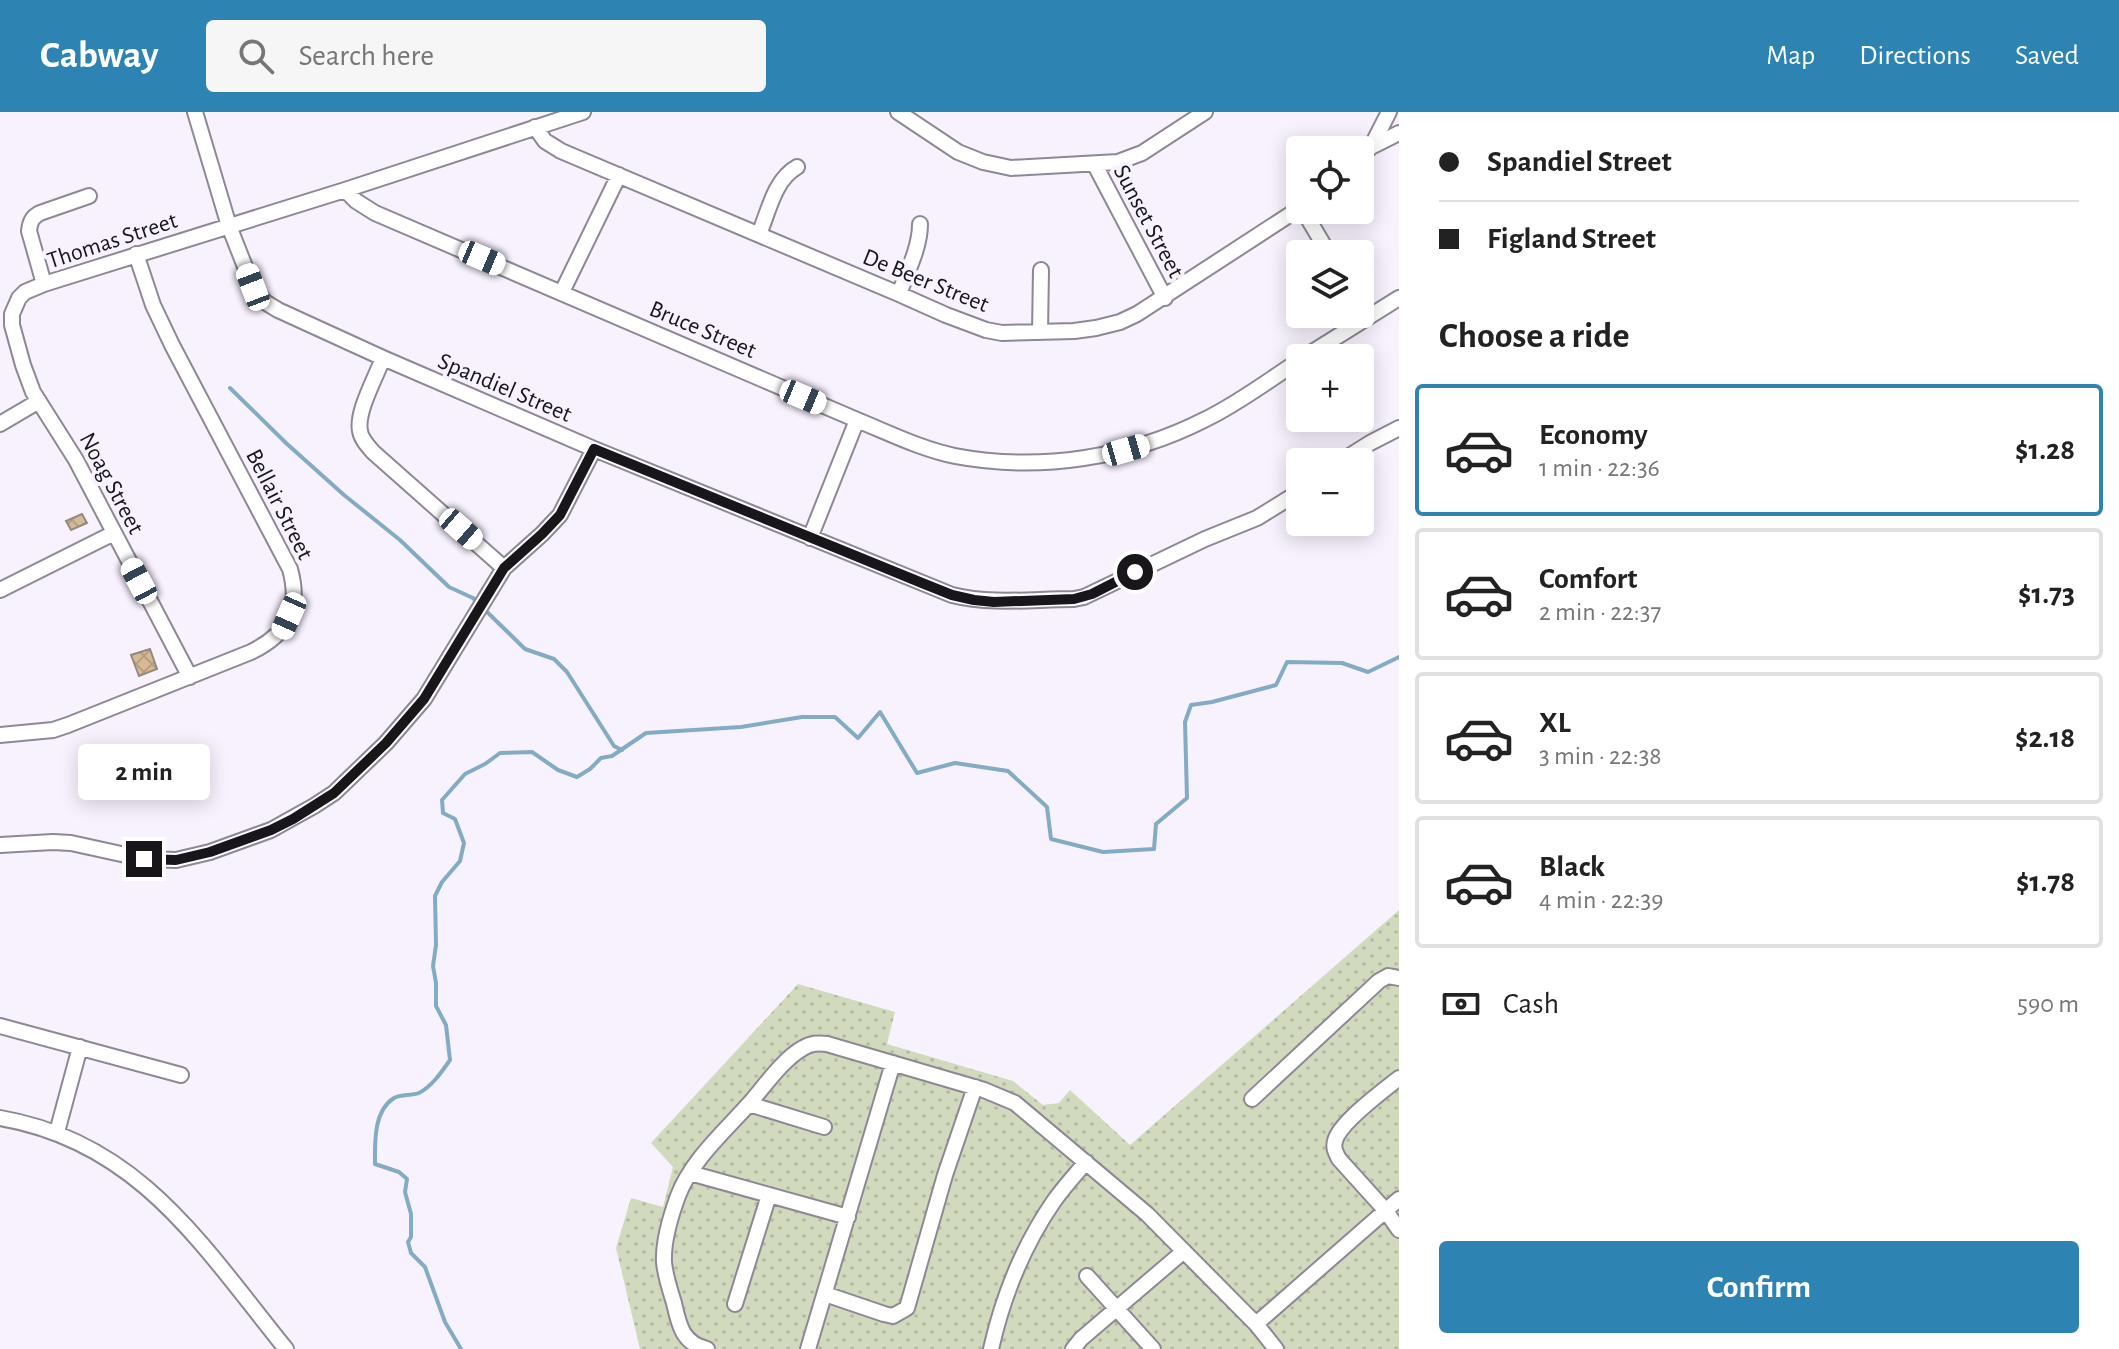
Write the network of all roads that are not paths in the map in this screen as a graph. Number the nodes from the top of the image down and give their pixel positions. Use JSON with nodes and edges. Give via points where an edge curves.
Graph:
{"nodes":[{"id":1,"x":195,"y":112,"type":"edge"},
{"id":2,"x":583,"y":112,"type":"edge"},
{"id":3,"x":898,"y":112,"type":"edge"},
{"id":4,"x":1205,"y":112,"type":"edge"},
{"id":5,"x":1389,"y":112,"type":"edge"},
{"id":6,"x":535,"y":127,"type":"junction"},
{"id":7,"x":1399,"y":133,"type":"edge"},
{"id":8,"x":1374,"y":138,"type":"edge"},
{"id":9,"x":1374,"y":147,"type":"edge"},
{"id":10,"x":1095,"y":165,"type":"junction"},
{"id":11,"x":797,"y":167,"type":"dead end"},
{"id":12,"x":619,"y":175,"type":"junction"},
{"id":13,"x":345,"y":190,"type":"junction"},
{"id":14,"x":89,"y":196,"type":"dead end"},
{"id":15,"x":1286,"y":219,"type":"edge"},
{"id":16,"x":920,"y":224,"type":"dead end"},
{"id":17,"x":229,"y":226,"type":"junction"},
{"id":18,"x":759,"y":234,"type":"junction"},
{"id":19,"x":136,"y":254,"type":"junction"},
{"id":20,"x":1041,"y":270,"type":"dead end"},
{"id":21,"x":44,"y":284,"type":"junction"},
{"id":22,"x":562,"y":292,"type":"junction"},
{"id":23,"x":899,"y":294,"type":"junction"},
{"id":24,"x":1165,"y":298,"type":"junction"},
{"id":25,"x":1399,"y":298,"type":"edge"},
{"id":26,"x":9,"y":303,"type":"joint"},
{"id":27,"x":1374,"y":308,"type":"edge"},
{"id":28,"x":1342,"y":328,"type":"edge"},
{"id":29,"x":1040,"y":332,"type":"junction"},
{"id":30,"x":1321,"y":344,"type":"edge"},
{"id":31,"x":383,"y":358,"type":"junction"},
{"id":32,"x":1286,"y":369,"type":"edge"},
{"id":33,"x":39,"y":401,"type":"junction"},
{"id":34,"x":857,"y":420,"type":"junction"},
{"id":35,"x":0,"y":424,"type":"edge"},
{"id":36,"x":1399,"y":428,"type":"edge"},
{"id":37,"x":1362,"y":448,"type":"edge"},
{"id":38,"x":594,"y":449,"type":"junction"},
{"id":39,"x":1286,"y":500,"type":"edge"},
{"id":40,"x":114,"y":533,"type":"junction"},
{"id":41,"x":810,"y":538,"type":"junction"},
{"id":42,"x":504,"y":568,"type":"junction"},
{"id":43,"x":0,"y":590,"type":"edge"},
{"id":44,"x":190,"y":677,"type":"junction"},
{"id":45,"x":0,"y":735,"type":"edge"},
{"id":46,"x":0,"y":845,"type":"edge"},
{"id":47,"x":1399,"y":978,"type":"edge"},
{"id":48,"x":0,"y":1026,"type":"edge"},
{"id":49,"x":80,"y":1047,"type":"junction"},
{"id":50,"x":893,"y":1063,"type":"junction"},
{"id":51,"x":181,"y":1075,"type":"dead end"},
{"id":52,"x":1399,"y":1078,"type":"edge"},
{"id":53,"x":975,"y":1087,"type":"junction"},
{"id":54,"x":1252,"y":1099,"type":"dead end"},
{"id":55,"x":749,"y":1104,"type":"junction"},
{"id":56,"x":0,"y":1118,"type":"edge"},
{"id":57,"x":824,"y":1127,"type":"dead end"},
{"id":58,"x":57,"y":1132,"type":"junction"},
{"id":59,"x":1086,"y":1162,"type":"junction"},
{"id":60,"x":690,"y":1173,"type":"junction"},
{"id":61,"x":769,"y":1195,"type":"junction"},
{"id":62,"x":1399,"y":1199,"type":"edge"},
{"id":63,"x":1386,"y":1211,"type":"junction"},
{"id":64,"x":848,"y":1217,"type":"junction"},
{"id":65,"x":1399,"y":1230,"type":"edge"},
{"id":66,"x":1184,"y":1251,"type":"junction"},
{"id":67,"x":1087,"y":1276,"type":"dead end"},
{"id":68,"x":825,"y":1294,"type":"junction"},
{"id":69,"x":735,"y":1304,"type":"dead end"},
{"id":70,"x":1117,"y":1309,"type":"junction"},
{"id":71,"x":1256,"y":1324,"type":"junction"},
{"id":72,"x":286,"y":1349,"type":"edge"},
{"id":73,"x":707,"y":1349,"type":"edge"},
{"id":74,"x":808,"y":1349,"type":"edge"},
{"id":75,"x":991,"y":1349,"type":"edge"},
{"id":76,"x":1073,"y":1349,"type":"edge"},
{"id":77,"x":1153,"y":1349,"type":"edge"},
{"id":78,"x":1276,"y":1349,"type":"edge"}],
"edges":[{"from":1,"to":17,"type":"street","name":"Spandiel Street"},
{"from":2,"to":6,"type":"street"},
{"from":3,"to":10,"type":"street","via":[[958,152],[983,162],[1011,168]]},
{"from":4,"to":10,"type":"street","via":[[1142,153]]},
{"from":5,"to":8,"type":"street"},
{"from":6,"to":12,"type":"street","name":"De Beer Street","via":[[555,148]]},
{"from":6,"to":13,"type":"street"},
{"from":7,"to":9,"type":"street"},
{"from":10,"to":24,"type":"street","name":"Sunset Street"},
{"from":11,"to":18,"type":"street","via":[[780,181]]},
{"from":12,"to":18,"type":"street","name":"De Beer Street"},
{"from":12,"to":22,"type":"street"},
{"from":13,"to":17,"type":"street"},
{"from":13,"to":22,"type":"street","name":"Bruce Street","via":[[375,213]]},
{"from":14,"to":21,"type":"street","via":[[40,213],[30,223]]},
{"from":15,"to":24,"type":"street","name":"De Beer Street"},
{"from":16,"to":23,"type":"street"},
{"from":17,"to":19,"type":"street","name":"Thomas Street"},
{"from":17,"to":31,"type":"street","name":"Spandiel Street","via":[[253,287],[265,302]]},
{"from":18,"to":23,"type":"street","name":"De Beer Street"},
{"from":19,"to":21,"type":"street","name":"Thomas Street"},
{"from":19,"to":44,"type":"street","name":"Bellair Street","via":[[153,305],[282,551],[294,585],[289,616],[271,643]]},
{"from":20,"to":29,"type":"street"},
{"from":21,"to":26,"type":"street","name":"Thomas Street"},
{"from":22,"to":34,"type":"street","name":"Bruce Street"},
{"from":23,"to":29,"type":"street","name":"De Beer Street","via":[[986,330]]},
{"from":24,"to":29,"type":"street","name":"De Beer Street","via":[[1120,322]]},
{"from":25,"to":27,"type":"street","name":"Bruce Street"},
{"from":26,"to":33,"type":"street","name":"Noag Street","via":[[18,348]]},
{"from":28,"to":30,"type":"street","name":"Bruce Street"},
{"from":31,"to":38,"type":"street","name":"Spandiel Street"},
{"from":31,"to":42,"type":"street","via":[[360,415],[362,438]]},
{"from":32,"to":34,"type":"street","name":"Bruce Street","via":[[1209,418],[1166,438],[1074,460],[955,456]]},
{"from":33,"to":35,"type":"street"},
{"from":33,"to":40,"type":"street","name":"Noag Street"},
{"from":34,"to":41,"type":"street"},
{"from":36,"to":37,"type":"street"},
{"from":38,"to":41,"type":"street","name":"Spandiel Street"},
{"from":38,"to":42,"type":"street","via":[[560,515]]},
{"from":39,"to":41,"type":"street","name":"Spandiel Street","via":[[1074,599],[974,600]]},
{"from":40,"to":43,"type":"street"},
{"from":40,"to":44,"type":"street","name":"Noag Street"},
{"from":42,"to":46,"type":"street","via":[[407,720],[334,793],[293,819],[235,844],[176,860],[144,859],[71,843]]},
{"from":44,"to":45,"type":"street","name":"Bellair Street","via":[[53,730]]},
{"from":47,"to":54,"type":"street","via":[[1379,981]]},
{"from":48,"to":49,"type":"street"},
{"from":49,"to":51,"type":"street"},
{"from":49,"to":58,"type":"street"},
{"from":50,"to":53,"type":"street"},
{"from":50,"to":55,"type":"street","via":[[815,1043],[771,1078]]},
{"from":50,"to":64,"type":"street"},
{"from":52,"to":63,"type":"street","via":[[1339,1132],[1334,1150]]},
{"from":53,"to":59,"type":"street","via":[[1015,1103]]},
{"from":53,"to":68,"type":"street","via":[[907,1308],[893,1316]]},
{"from":55,"to":57,"type":"street"},
{"from":55,"to":60,"type":"street"},
{"from":56,"to":58,"type":"street"},
{"from":58,"to":72,"type":"street","via":[[123,1168],[161,1200]]},
{"from":59,"to":66,"type":"street"},
{"from":59,"to":75,"type":"street","via":[[1033,1234],[1013,1276]]},
{"from":60,"to":61,"type":"street"},
{"from":60,"to":73,"type":"street","via":[[677,1197],[664,1262],[681,1330],[692,1343]]},
{"from":61,"to":64,"type":"street"},
{"from":61,"to":69,"type":"street"},
{"from":62,"to":63,"type":"street"},
{"from":63,"to":65,"type":"street"},
{"from":63,"to":71,"type":"street"},
{"from":64,"to":68,"type":"street"},
{"from":66,"to":70,"type":"street"},
{"from":66,"to":71,"type":"street"},
{"from":67,"to":70,"type":"street"},
{"from":68,"to":74,"type":"street"},
{"from":70,"to":76,"type":"street"},
{"from":70,"to":77,"type":"street"},
{"from":71,"to":78,"type":"street"}]}
